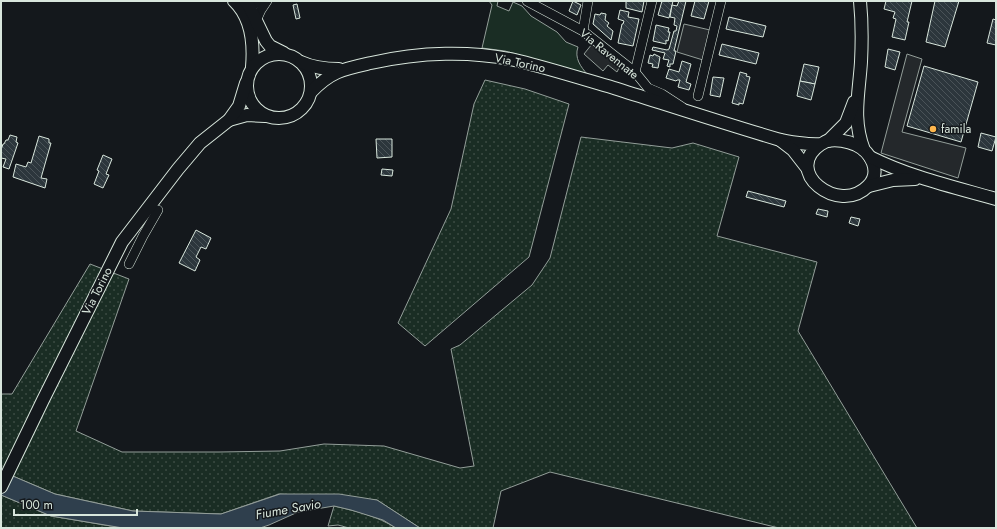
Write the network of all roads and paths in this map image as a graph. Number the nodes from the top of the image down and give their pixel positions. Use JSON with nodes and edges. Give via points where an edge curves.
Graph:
{"nodes":[{"id":1,"x":266,"y":1,"type":"edge"},
{"id":2,"x":527,"y":1,"type":"edge"},
{"id":3,"x":588,"y":1,"type":"edge"},
{"id":4,"x":652,"y":1,"type":"edge"},
{"id":5,"x":721,"y":1,"type":"edge"},
{"id":6,"x":860,"y":1,"type":"edge"},
{"id":7,"x":242,"y":4,"type":"edge"},
{"id":8,"x":256,"y":21,"type":"junction"},
{"id":9,"x":583,"y":30,"type":"junction"},
{"id":10,"x":285,"y":54,"type":"junction"},
{"id":11,"x":300,"y":61,"type":"junction"},
{"id":12,"x":252,"y":67,"type":"junction"},
{"id":13,"x":344,"y":69,"type":"junction"},
{"id":14,"x":635,"y":72,"type":"junction"},
{"id":15,"x":246,"y":83,"type":"junction"},
{"id":16,"x":859,"y":88,"type":"junction"},
{"id":17,"x":311,"y":92,"type":"junction"},
{"id":18,"x":698,"y":96,"type":"dead end"},
{"id":19,"x":690,"y":112,"type":"junction"},
{"id":20,"x":265,"y":116,"type":"junction"},
{"id":21,"x":229,"y":120,"type":"junction"},
{"id":22,"x":779,"y":140,"type":"junction"},
{"id":23,"x":825,"y":142,"type":"junction"},
{"id":24,"x":867,"y":153,"type":"junction"},
{"id":25,"x":808,"y":168,"type":"junction"},
{"id":26,"x":932,"y":181,"type":"junction"},
{"id":27,"x":869,"y":186,"type":"junction"},
{"id":28,"x":996,"y":199,"type":"edge"},
{"id":29,"x":158,"y":210,"type":"dead end"},
{"id":30,"x":141,"y":218,"type":"junction"},
{"id":31,"x":143,"y":236,"type":"junction"},
{"id":32,"x":129,"y":264,"type":"dead end"},
{"id":33,"x":1,"y":487,"type":"edge"}],
"edges":[{"from":1,"to":7,"type":"street"},
{"from":1,"to":8,"type":"street"},
{"from":2,"to":9,"type":"street","name":"Via Ravennate"},
{"from":3,"to":9,"type":"street"},
{"from":4,"to":14,"type":"street"},
{"from":5,"to":18,"type":"street"},
{"from":6,"to":16,"type":"main road","via":[[862,36]]},
{"from":7,"to":8,"type":"main road"},
{"from":7,"to":12,"type":"main road","via":[[252,34]]},
{"from":8,"to":10,"type":"main road","via":[[270,46]]},
{"from":9,"to":14,"type":"street","name":"Via Ravennate"},
{"from":10,"to":11,"type":"main road"},
{"from":10,"to":12,"type":"main road","via":[[267,56]]},
{"from":11,"to":13,"type":"main road","name":"Via Torino","via":[[312,67]]},
{"from":11,"to":17,"type":"main road","via":[[311,81]]},
{"from":12,"to":15,"type":"main road"},
{"from":13,"to":17,"type":"main road","name":"Via Torino","via":[[328,76]]},
{"from":13,"to":19,"type":"main road","name":"Via Torino","via":[[391,58],[431,54],[492,57],[526,63]]},
{"from":14,"to":19,"type":"street","name":"Via Ravennate","via":[[648,88]]},
{"from":15,"to":20,"type":"main road","via":[[250,102]]},
{"from":15,"to":21,"type":"main road","name":"Via Torino","via":[[239,106]]},
{"from":16,"to":23,"type":"main road","via":[[846,123]]},
{"from":16,"to":24,"type":"main road","via":[[857,120],[859,134]]},
{"from":17,"to":20,"type":"main road","via":[[303,107],[293,115],[281,119]]},
{"from":19,"to":22,"type":"main road","name":"Via Ravennate"},
{"from":20,"to":21,"type":"main road","name":"Via Torino","via":[[247,115]]},
{"from":21,"to":30,"type":"main road","name":"Via Torino","via":[[200,143]]},
{"from":22,"to":23,"type":"main road","name":"Via Ravennate"},
{"from":22,"to":25,"type":"main road","name":"Via Ravennate","via":[[794,150]]},
{"from":23,"to":24,"type":"main road","via":[[847,142]]},
{"from":23,"to":25,"type":"main road","via":[[814,148]]},
{"from":24,"to":26,"type":"main road","via":[[898,170]]},
{"from":24,"to":27,"type":"main road","via":[[874,165]]},
{"from":25,"to":27,"type":"main road","via":[[815,184],[830,194],[850,195]]},
{"from":26,"to":27,"type":"main road","via":[[899,179]]},
{"from":26,"to":28,"type":"main road"},
{"from":29,"to":31,"type":"street"},
{"from":30,"to":31,"type":"street"},
{"from":30,"to":33,"type":"main road","name":"Via Torino","via":[[122,242]]},
{"from":31,"to":32,"type":"street"}]}
